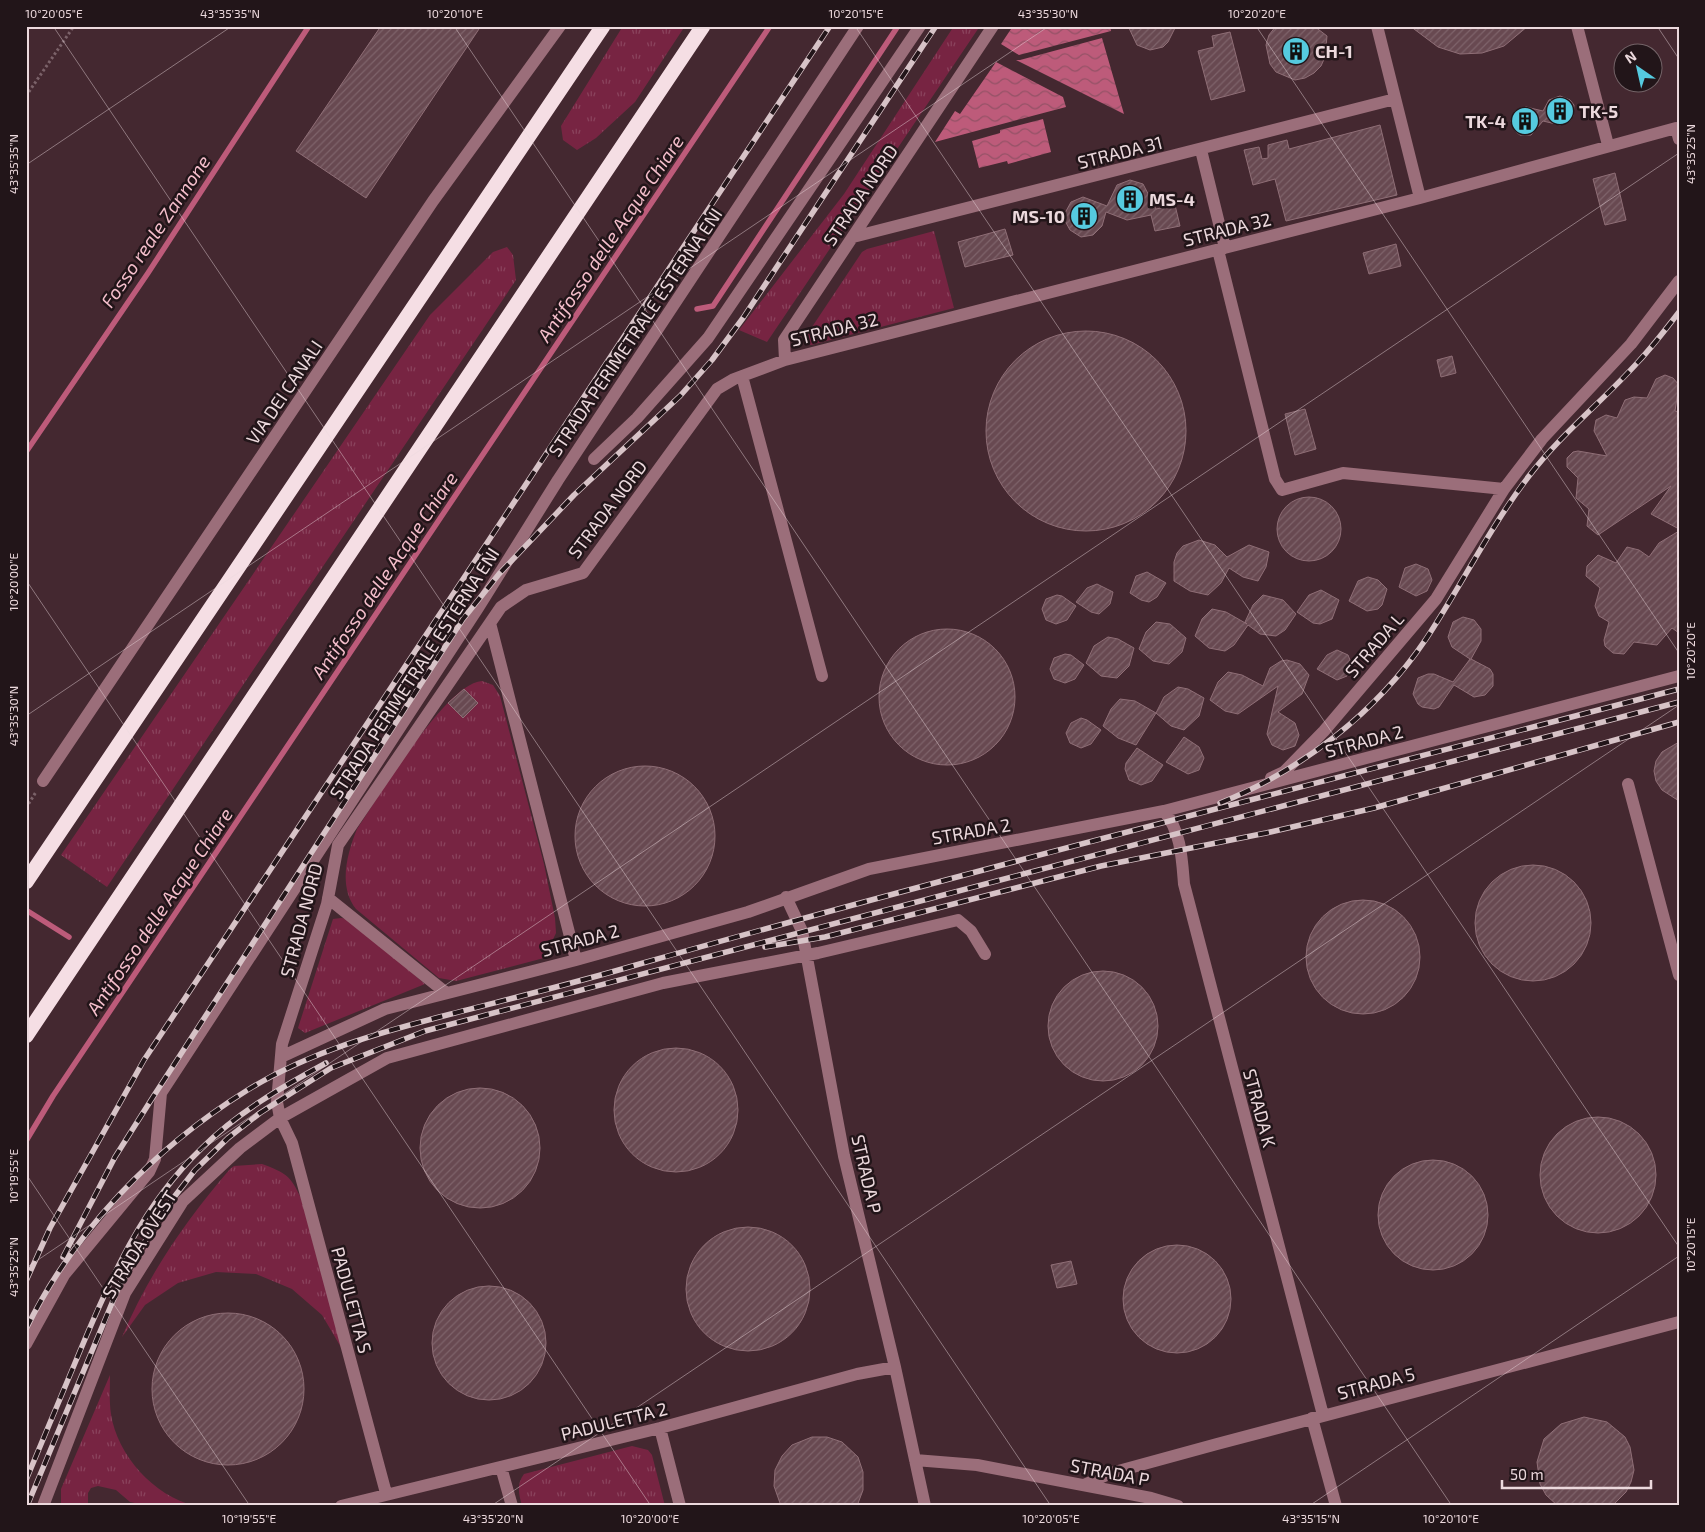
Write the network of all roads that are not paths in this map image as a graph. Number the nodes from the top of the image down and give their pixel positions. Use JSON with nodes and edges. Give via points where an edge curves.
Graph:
{"nodes":[{"id":1,"x":560,"y":26,"type":"edge"},
{"id":2,"x":603,"y":26,"type":"edge"},
{"id":3,"x":703,"y":26,"type":"edge"},
{"id":4,"x":858,"y":26,"type":"edge"},
{"id":5,"x":920,"y":26,"type":"edge"},
{"id":6,"x":993,"y":26,"type":"edge"},
{"id":7,"x":1377,"y":26,"type":"edge"},
{"id":8,"x":1577,"y":26,"type":"edge"},
{"id":9,"x":1395,"y":100,"type":"junction"},
{"id":10,"x":1677,"y":134,"type":"edge"},
{"id":11,"x":1608,"y":145,"type":"junction"},
{"id":12,"x":1201,"y":150,"type":"junction"},
{"id":13,"x":1420,"y":198,"type":"junction"},
{"id":14,"x":853,"y":237,"type":"junction"},
{"id":15,"x":1222,"y":249,"type":"junction"},
{"id":16,"x":1679,"y":281,"type":"edge"},
{"id":17,"x":785,"y":360,"type":"junction"},
{"id":18,"x":742,"y":376,"type":"junction"},
{"id":19,"x":594,"y":460,"type":"dead end"},
{"id":20,"x":1504,"y":489,"type":"junction"},
{"id":21,"x":490,"y":623,"type":"junction"},
{"id":22,"x":822,"y":676,"type":"dead end"},
{"id":23,"x":1679,"y":676,"type":"edge"},
{"id":24,"x":43,"y":781,"type":"dead end"},
{"id":25,"x":1628,"y":784,"type":"dead end"},
{"id":26,"x":1239,"y":792,"type":"junction"},
{"id":27,"x":1164,"y":811,"type":"junction"},
{"id":28,"x":26,"y":882,"type":"edge"},
{"id":29,"x":786,"y":897,"type":"junction"},
{"id":30,"x":328,"y":898,"type":"junction"},
{"id":31,"x":985,"y":954,"type":"dead end"},
{"id":32,"x":807,"y":955,"type":"junction"},
{"id":33,"x":576,"y":960,"type":"junction"},
{"id":34,"x":1679,"y":974,"type":"edge"},
{"id":35,"x":445,"y":992,"type":"junction"},
{"id":36,"x":26,"y":1036,"type":"edge"},
{"id":37,"x":281,"y":1057,"type":"junction"},
{"id":38,"x":280,"y":1118,"type":"junction"},
{"id":39,"x":1679,"y":1322,"type":"edge"},
{"id":40,"x":26,"y":1344,"type":"edge"},
{"id":41,"x":895,"y":1367,"type":"junction"},
{"id":42,"x":1317,"y":1417,"type":"junction"},
{"id":43,"x":660,"y":1428,"type":"junction"},
{"id":44,"x":915,"y":1460,"type":"junction"},
{"id":45,"x":501,"y":1467,"type":"junction"},
{"id":46,"x":1084,"y":1485,"type":"junction"},
{"id":47,"x":386,"y":1493,"type":"junction"},
{"id":48,"x":43,"y":1506,"type":"edge"},
{"id":49,"x":341,"y":1506,"type":"edge"},
{"id":50,"x":512,"y":1506,"type":"edge"},
{"id":51,"x":680,"y":1506,"type":"edge"},
{"id":52,"x":925,"y":1506,"type":"edge"},
{"id":53,"x":1178,"y":1506,"type":"edge"},
{"id":54,"x":1336,"y":1506,"type":"edge"}],
"edges":[{"from":1,"to":24,"type":"street","name":"VIA DEI CANALI","via":[[433,201]]},
{"from":2,"to":28,"type":"highway"},
{"from":3,"to":36,"type":"highway"},
{"from":4,"to":40,"type":"street","name":"STRADA PERIMETRALE ESTERNA ENI","via":[[558,480],[161,1093],[155,1159],[149,1172],[64,1276]]},
{"from":5,"to":19,"type":"street","via":[[708,338],[637,418]]},
{"from":6,"to":14,"type":"street","name":"STRADA NORD"},
{"from":7,"to":9,"type":"street"},
{"from":8,"to":11,"type":"street"},
{"from":9,"to":12,"type":"street","name":"STRADA 31"},
{"from":9,"to":13,"type":"street"},
{"from":10,"to":11,"type":"street","name":"STRADA 32"},
{"from":11,"to":13,"type":"street","name":"STRADA 32"},
{"from":12,"to":14,"type":"street","name":"STRADA 31"},
{"from":12,"to":15,"type":"street"},
{"from":13,"to":15,"type":"street","name":"STRADA 32"},
{"from":14,"to":17,"type":"street","name":"STRADA NORD","via":[[784,340]]},
{"from":15,"to":17,"type":"street","name":"STRADA 32"},
{"from":15,"to":20,"type":"street","via":[[1275,479],[1282,490],[1343,473]]},
{"from":16,"to":20,"type":"street","name":"STRADA L","via":[[1631,344],[1542,439]]},
{"from":17,"to":18,"type":"street","name":"STRADA NORD"},
{"from":18,"to":21,"type":"street","name":"STRADA NORD","via":[[717,389],[583,573],[526,590],[501,607]]},
{"from":18,"to":22,"type":"street"},
{"from":20,"to":26,"type":"street","name":"STRADA L","via":[[1436,599],[1324,731],[1284,772]]},
{"from":21,"to":30,"type":"street","name":"STRADA NORD","via":[[338,845]]},
{"from":21,"to":33,"type":"street"},
{"from":23,"to":26,"type":"street","name":"STRADA 2"},
{"from":25,"to":34,"type":"street"},
{"from":26,"to":27,"type":"street","name":"STRADA 2"},
{"from":27,"to":29,"type":"street","name":"STRADA 2","via":[[878,867]]},
{"from":27,"to":42,"type":"street","name":"STRADA K","via":[[1173,821],[1181,849],[1184,884]]},
{"from":29,"to":32,"type":"street","name":"STRADA P","via":[[802,931]]},
{"from":29,"to":33,"type":"street","name":"STRADA 2","via":[[748,912]]},
{"from":30,"to":35,"type":"street"},
{"from":30,"to":37,"type":"street","name":"STRADA NORD","via":[[282,1044]]},
{"from":31,"to":32,"type":"street","name":"STRADA OVEST","via":[[971,931],[958,920]]},
{"from":32,"to":38,"type":"street","name":"STRADA OVEST","via":[[662,983],[387,1058]]},
{"from":32,"to":41,"type":"street","name":"STRADA P","via":[[844,1156]]},
{"from":33,"to":35,"type":"street","name":"STRADA 2"},
{"from":35,"to":37,"type":"street","name":"STRADA 2","via":[[385,1009]]},
{"from":37,"to":38,"type":"street","name":"STRADA NORD","via":[[277,1102]]},
{"from":38,"to":47,"type":"street","name":"PADULETTA S","via":[[292,1143]]},
{"from":38,"to":48,"type":"street","name":"STRADA OVEST","via":[[240,1148],[182,1201],[125,1293]]},
{"from":39,"to":42,"type":"street","name":"STRADA 5"},
{"from":41,"to":43,"type":"street","name":"PADULETTA 2","via":[[857,1374]]},
{"from":41,"to":44,"type":"street","name":"STRADA P"},
{"from":42,"to":46,"type":"street","name":"STRADA 5","via":[[1111,1473]]},
{"from":42,"to":54,"type":"street","name":"STRADA K"},
{"from":43,"to":45,"type":"street","name":"PADULETTA 2"},
{"from":43,"to":51,"type":"street"},
{"from":44,"to":46,"type":"street","name":"STRADA P","via":[[977,1465]]},
{"from":44,"to":52,"type":"street","name":"STRADA P"},
{"from":45,"to":47,"type":"street","name":"PADULETTA 2"},
{"from":45,"to":50,"type":"street"},
{"from":46,"to":53,"type":"street","name":"STRADA P"},
{"from":47,"to":49,"type":"street","name":"PADULETTA 2"}]}
